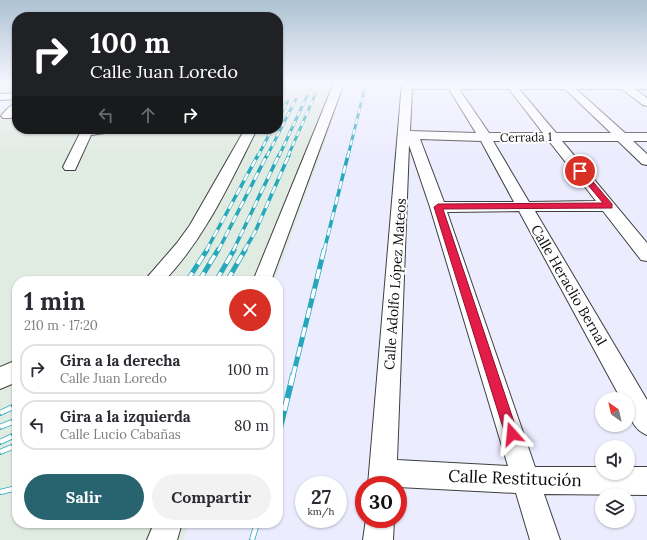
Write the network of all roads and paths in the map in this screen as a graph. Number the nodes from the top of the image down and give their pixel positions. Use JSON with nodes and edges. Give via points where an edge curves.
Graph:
{"nodes":[{"id":1,"x":329,"y":108,"type":"edge"},
{"id":2,"x":407,"y":108,"type":"edge"},
{"id":3,"x":467,"y":108,"type":"edge"},
{"id":4,"x":530,"y":108,"type":"edge"},
{"id":5,"x":592,"y":108,"type":"edge"},
{"id":6,"x":12,"y":111,"type":"edge"},
{"id":7,"x":7,"y":116,"type":"dead end"},
{"id":8,"x":86,"y":134,"type":"edge"},
{"id":9,"x":248,"y":134,"type":"edge"},
{"id":10,"x":408,"y":135,"type":"junction"},
{"id":11,"x":552,"y":136,"type":"junction"},
{"id":12,"x":485,"y":137,"type":"junction"},
{"id":13,"x":622,"y":137,"type":"junction"},
{"id":14,"x":647,"y":137,"type":"edge"},
{"id":15,"x":647,"y":161,"type":"edge"},
{"id":16,"x":70,"y":168,"type":"dead end"},
{"id":17,"x":609,"y":206,"type":"junction"},
{"id":18,"x":438,"y":207,"type":"junction"},
{"id":19,"x":525,"y":208,"type":"junction"},
{"id":20,"x":647,"y":255,"type":"edge"},
{"id":21,"x":158,"y":276,"type":"edge"},
{"id":22,"x":264,"y":276,"type":"edge"},
{"id":23,"x":12,"y":373,"type":"edge"},
{"id":24,"x":0,"y":378,"type":"edge"},
{"id":25,"x":647,"y":423,"type":"edge"},
{"id":26,"x":383,"y":476,"type":"edge"},
{"id":27,"x":407,"y":479,"type":"edge"},
{"id":28,"x":526,"y":480,"type":"junction"},
{"id":29,"x":647,"y":481,"type":"edge"},
{"id":30,"x":166,"y":528,"type":"edge"},
{"id":31,"x":379,"y":528,"type":"edge"},
{"id":32,"x":162,"y":540,"type":"edge"},
{"id":33,"x":378,"y":540,"type":"edge"},
{"id":34,"x":545,"y":540,"type":"edge"}],
"edges":[{"from":1,"to":22,"type":"street"},
{"from":2,"to":10,"type":"street","name":"Calle Adolfo López Mateos"},
{"from":3,"to":12,"type":"street","name":"Calle Heraclio Bernal"},
{"from":4,"to":11,"type":"street"},
{"from":5,"to":13,"type":"street"},
{"from":6,"to":7,"type":"street"},
{"from":8,"to":16,"type":"street"},
{"from":9,"to":21,"type":"street","via":[[196,229]]},
{"from":10,"to":12,"type":"street","name":"Cerrada 1"},
{"from":10,"to":18,"type":"street"},
{"from":10,"to":26,"type":"street","name":"Calle Adolfo López Mateos"},
{"from":11,"to":12,"type":"street","name":"Cerrada 1"},
{"from":11,"to":13,"type":"street","name":"Cerrada 1"},
{"from":11,"to":17,"type":"street"},
{"from":12,"to":19,"type":"street","name":"Calle Heraclio Bernal"},
{"from":13,"to":14,"type":"street","name":"Cerrada 1"},
{"from":13,"to":15,"type":"street"},
{"from":17,"to":19,"type":"street"},
{"from":17,"to":20,"type":"street"},
{"from":18,"to":19,"type":"street"},
{"from":18,"to":28,"type":"street"},
{"from":19,"to":25,"type":"street","name":"Calle Heraclio Bernal"},
{"from":23,"to":24,"type":"street"},
{"from":27,"to":28,"type":"street","name":"Calle Restitución"},
{"from":28,"to":29,"type":"street","name":"Calle Restitución"},
{"from":28,"to":34,"type":"street"},
{"from":30,"to":32,"type":"street"},
{"from":31,"to":33,"type":"street"}]}
